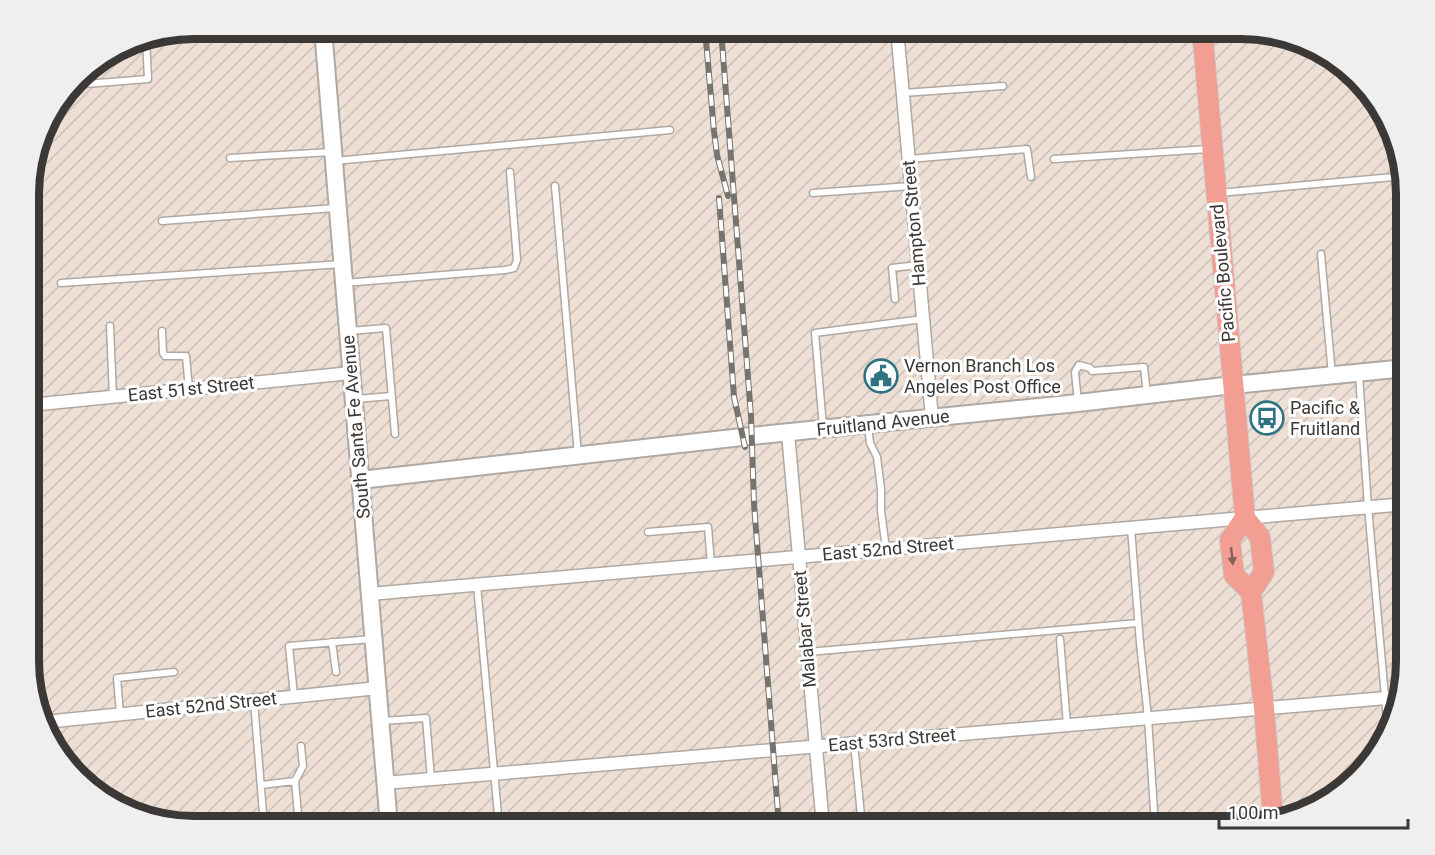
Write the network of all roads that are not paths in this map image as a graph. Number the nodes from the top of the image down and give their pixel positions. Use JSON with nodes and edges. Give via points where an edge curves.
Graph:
{"nodes":[{"id":1,"x":324,"y":39,"type":"edge"},
{"id":2,"x":898,"y":39,"type":"edge"},
{"id":3,"x":1203,"y":39,"type":"edge"},
{"id":4,"x":146,"y":46,"type":"edge"},
{"id":5,"x":86,"y":84,"type":"edge"},
{"id":6,"x":1003,"y":86,"type":"dead end"},
{"id":7,"x":903,"y":93,"type":"junction"},
{"id":8,"x":670,"y":130,"type":"dead end"},
{"id":9,"x":1212,"y":149,"type":"junction"},
{"id":10,"x":333,"y":157,"type":"junction"},
{"id":11,"x":230,"y":158,"type":"dead end"},
{"id":12,"x":909,"y":159,"type":"junction"},
{"id":13,"x":1054,"y":159,"type":"dead end"},
{"id":14,"x":510,"y":172,"type":"dead end"},
{"id":15,"x":1030,"y":177,"type":"dead end"},
{"id":16,"x":1395,"y":177,"type":"edge"},
{"id":17,"x":555,"y":186,"type":"dead end"},
{"id":18,"x":911,"y":186,"type":"junction"},
{"id":19,"x":813,"y":192,"type":"dead end"},
{"id":20,"x":1216,"y":194,"type":"junction"},
{"id":21,"x":338,"y":208,"type":"junction"},
{"id":22,"x":162,"y":221,"type":"dead end"},
{"id":23,"x":1321,"y":254,"type":"dead end"},
{"id":24,"x":342,"y":264,"type":"junction"},
{"id":25,"x":918,"y":265,"type":"junction"},
{"id":26,"x":61,"y":283,"type":"dead end"},
{"id":27,"x":344,"y":283,"type":"junction"},
{"id":28,"x":895,"y":299,"type":"dead end"},
{"id":29,"x":923,"y":319,"type":"junction"},
{"id":30,"x":110,"y":326,"type":"dead end"},
{"id":31,"x":348,"y":331,"type":"junction"},
{"id":32,"x":162,"y":332,"type":"dead end"},
{"id":33,"x":1396,"y":369,"type":"edge"},
{"id":34,"x":1359,"y":372,"type":"junction"},
{"id":35,"x":351,"y":373,"type":"junction"},
{"id":36,"x":1332,"y":375,"type":"junction"},
{"id":37,"x":1233,"y":385,"type":"junction"},
{"id":38,"x":189,"y":389,"type":"junction"},
{"id":39,"x":1147,"y":395,"type":"junction"},
{"id":40,"x":391,"y":396,"type":"junction"},
{"id":41,"x":114,"y":397,"type":"junction"},
{"id":42,"x":354,"y":399,"type":"junction"},
{"id":43,"x":1078,"y":403,"type":"junction"},
{"id":44,"x":39,"y":404,"type":"edge"},
{"id":45,"x":932,"y":418,"type":"junction"},
{"id":46,"x":868,"y":425,"type":"junction"},
{"id":47,"x":823,"y":429,"type":"junction"},
{"id":48,"x":788,"y":433,"type":"junction"},
{"id":49,"x":395,"y":434,"type":"dead end"},
{"id":50,"x":578,"y":456,"type":"junction"},
{"id":51,"x":360,"y":480,"type":"junction"},
{"id":52,"x":1396,"y":505,"type":"edge"},
{"id":53,"x":1368,"y":507,"type":"junction"},
{"id":54,"x":1245,"y":518,"type":"junction"},
{"id":55,"x":1131,"y":527,"type":"junction"},
{"id":56,"x":648,"y":532,"type":"dead end"},
{"id":57,"x":886,"y":549,"type":"junction"},
{"id":58,"x":799,"y":556,"type":"junction"},
{"id":59,"x":711,"y":564,"type":"junction"},
{"id":60,"x":477,"y":584,"type":"junction"},
{"id":61,"x":1251,"y":592,"type":"junction"},
{"id":62,"x":370,"y":594,"type":"junction"},
{"id":63,"x":1138,"y":623,"type":"junction"},
{"id":64,"x":373,"y":638,"type":"junction"},
{"id":65,"x":1059,"y":639,"type":"dead end"},
{"id":66,"x":332,"y":642,"type":"junction"},
{"id":67,"x":807,"y":652,"type":"junction"},
{"id":68,"x":174,"y":672,"type":"dead end"},
{"id":69,"x":336,"y":672,"type":"dead end"},
{"id":70,"x":378,"y":688,"type":"junction"},
{"id":71,"x":1392,"y":696,"type":"edge"},
{"id":72,"x":294,"y":697,"type":"junction"},
{"id":73,"x":1392,"y":698,"type":"edge"},
{"id":74,"x":254,"y":700,"type":"junction"},
{"id":75,"x":1264,"y":708,"type":"junction"},
{"id":76,"x":120,"y":714,"type":"junction"},
{"id":77,"x":1148,"y":718,"type":"junction"},
{"id":78,"x":52,"y":721,"type":"edge"},
{"id":79,"x":380,"y":721,"type":"junction"},
{"id":80,"x":1067,"y":725,"type":"junction"},
{"id":81,"x":854,"y":743,"type":"junction"},
{"id":82,"x":301,"y":746,"type":"dead end"},
{"id":83,"x":816,"y":747,"type":"junction"},
{"id":84,"x":495,"y":774,"type":"junction"},
{"id":85,"x":431,"y":779,"type":"junction"},
{"id":86,"x":295,"y":781,"type":"junction"},
{"id":87,"x":385,"y":783,"type":"junction"},
{"id":88,"x":261,"y":785,"type":"junction"},
{"id":89,"x":1272,"y":813,"type":"edge"},
{"id":90,"x":263,"y":816,"type":"edge"},
{"id":91,"x":298,"y":816,"type":"edge"},
{"id":92,"x":388,"y":816,"type":"edge"},
{"id":93,"x":498,"y":816,"type":"edge"},
{"id":94,"x":822,"y":816,"type":"edge"},
{"id":95,"x":861,"y":816,"type":"edge"},
{"id":96,"x":1155,"y":816,"type":"edge"}],
"edges":[{"from":1,"to":10,"type":"street","name":"South Santa Fe Avenue"},
{"from":2,"to":7,"type":"street","name":"Hampton Street"},
{"from":3,"to":9,"type":"main road","name":"Pacific Boulevard"},
{"from":4,"to":5,"type":"lane","via":[[148,78]]},
{"from":6,"to":7,"type":"lane"},
{"from":7,"to":12,"type":"street","name":"Hampton Street"},
{"from":8,"to":10,"type":"lane"},
{"from":9,"to":13,"type":"lane"},
{"from":9,"to":20,"type":"main road","name":"Pacific Boulevard"},
{"from":10,"to":11,"type":"lane"},
{"from":10,"to":21,"type":"street","name":"South Santa Fe Avenue"},
{"from":12,"to":15,"type":"lane","via":[[1027,149]]},
{"from":12,"to":18,"type":"street","name":"Hampton Street"},
{"from":14,"to":27,"type":"lane","via":[[517,260],[514,268]]},
{"from":16,"to":20,"type":"lane"},
{"from":17,"to":50,"type":"lane"},
{"from":18,"to":19,"type":"lane"},
{"from":18,"to":25,"type":"street","name":"Hampton Street"},
{"from":20,"to":37,"type":"main road","name":"Pacific Boulevard"},
{"from":21,"to":22,"type":"lane"},
{"from":21,"to":24,"type":"street","name":"South Santa Fe Avenue"},
{"from":23,"to":36,"type":"lane"},
{"from":24,"to":26,"type":"lane"},
{"from":24,"to":27,"type":"street","name":"South Santa Fe Avenue"},
{"from":25,"to":28,"type":"lane","via":[[892,268]]},
{"from":25,"to":29,"type":"street","name":"Hampton Street"},
{"from":27,"to":31,"type":"street","name":"South Santa Fe Avenue"},
{"from":29,"to":45,"type":"street","name":"Hampton Street"},
{"from":29,"to":47,"type":"lane","via":[[815,333]]},
{"from":30,"to":41,"type":"lane"},
{"from":31,"to":35,"type":"street","name":"South Santa Fe Avenue"},
{"from":31,"to":40,"type":"lane","via":[[386,328]]},
{"from":32,"to":38,"type":"lane","via":[[165,356],[186,356]]},
{"from":33,"to":34,"type":"street","name":"Fruitland Avenue"},
{"from":34,"to":36,"type":"street","name":"Fruitland Avenue"},
{"from":34,"to":53,"type":"lane"},
{"from":35,"to":38,"type":"street","name":"East 51st Street"},
{"from":35,"to":42,"type":"street","name":"South Santa Fe Avenue"},
{"from":36,"to":37,"type":"street","name":"Fruitland Avenue"},
{"from":37,"to":39,"type":"street","name":"Fruitland Avenue"},
{"from":37,"to":54,"type":"main road","name":"Pacific Boulevard"},
{"from":38,"to":41,"type":"street","name":"East 51st Street"},
{"from":39,"to":43,"type":"street","name":"Fruitland Avenue"},
{"from":39,"to":43,"type":"lane","via":[[1144,367],[1092,371],[1080,365],[1075,372]]},
{"from":40,"to":42,"type":"lane"},
{"from":40,"to":49,"type":"lane"},
{"from":41,"to":44,"type":"street","name":"East 51st Street"},
{"from":42,"to":51,"type":"street","name":"South Santa Fe Avenue"},
{"from":43,"to":45,"type":"street","name":"Fruitland Avenue"},
{"from":45,"to":46,"type":"street","name":"Fruitland Avenue"},
{"from":46,"to":47,"type":"street","name":"Fruitland Avenue"},
{"from":46,"to":57,"type":"lane","via":[[877,457]]},
{"from":47,"to":48,"type":"street","name":"Fruitland Avenue"},
{"from":48,"to":50,"type":"street","name":"Fruitland Avenue"},
{"from":48,"to":58,"type":"street","name":"Malabar Street"},
{"from":50,"to":51,"type":"street","name":"Fruitland Avenue"},
{"from":51,"to":62,"type":"street","name":"South Santa Fe Avenue"},
{"from":52,"to":53,"type":"street","name":"East 52nd Street"},
{"from":53,"to":54,"type":"street","name":"East 52nd Street"},
{"from":53,"to":71,"type":"lane"},
{"from":54,"to":55,"type":"street","name":"East 52nd Street"},
{"from":54,"to":61,"type":"main road","name":"Pacific Boulevard","via":[[1260,537],[1264,572]]},
{"from":54,"to":61,"type":"main road","one_way":true,"via":[[1230,540],[1234,575]]},
{"from":55,"to":57,"type":"street","name":"East 52nd Street"},
{"from":55,"to":63,"type":"lane"},
{"from":56,"to":59,"type":"lane","via":[[708,527]]},
{"from":57,"to":58,"type":"street","name":"East 52nd Street"},
{"from":58,"to":59,"type":"street","name":"East 52nd Street"},
{"from":58,"to":67,"type":"street","name":"Malabar Street"},
{"from":59,"to":60,"type":"street","name":"East 52nd Street"},
{"from":60,"to":62,"type":"street","name":"East 52nd Street"},
{"from":60,"to":84,"type":"lane"},
{"from":61,"to":75,"type":"main road"},
{"from":62,"to":64,"type":"street","name":"South Santa Fe Avenue"},
{"from":63,"to":67,"type":"lane"},
{"from":63,"to":77,"type":"lane"},
{"from":64,"to":66,"type":"lane"},
{"from":64,"to":70,"type":"street","name":"South Santa Fe Avenue"},
{"from":65,"to":80,"type":"lane"},
{"from":66,"to":69,"type":"lane"},
{"from":66,"to":72,"type":"lane","via":[[289,646]]},
{"from":67,"to":83,"type":"street","name":"Malabar Street"},
{"from":68,"to":76,"type":"lane","via":[[117,678]]},
{"from":70,"to":72,"type":"street","name":"East 52nd Street"},
{"from":70,"to":79,"type":"street","name":"South Santa Fe Avenue"},
{"from":72,"to":74,"type":"street","name":"East 52nd Street"},
{"from":73,"to":75,"type":"street","name":"East 53rd Street"},
{"from":74,"to":76,"type":"street","name":"East 52nd Street"},
{"from":74,"to":88,"type":"lane"},
{"from":75,"to":77,"type":"street","name":"East 53rd Street"},
{"from":75,"to":89,"type":"main road"},
{"from":76,"to":78,"type":"street","name":"East 52nd Street"},
{"from":77,"to":80,"type":"street","name":"East 53rd Street"},
{"from":77,"to":96,"type":"lane"},
{"from":79,"to":85,"type":"lane","via":[[426,718]]},
{"from":79,"to":87,"type":"street","name":"South Santa Fe Avenue"},
{"from":80,"to":81,"type":"street","name":"East 53rd Street"},
{"from":81,"to":83,"type":"street","name":"East 53rd Street"},
{"from":81,"to":95,"type":"lane"},
{"from":82,"to":86,"type":"lane","via":[[303,766]]},
{"from":83,"to":84,"type":"street","name":"East 53rd Street"},
{"from":83,"to":94,"type":"street","name":"Malabar Street"},
{"from":84,"to":85,"type":"street","name":"East 53rd Street"},
{"from":84,"to":93,"type":"lane"},
{"from":85,"to":87,"type":"street","name":"East 53rd Street"},
{"from":86,"to":88,"type":"lane"},
{"from":86,"to":91,"type":"lane"},
{"from":87,"to":92,"type":"street","name":"South Santa Fe Avenue"},
{"from":88,"to":90,"type":"lane"}]}
